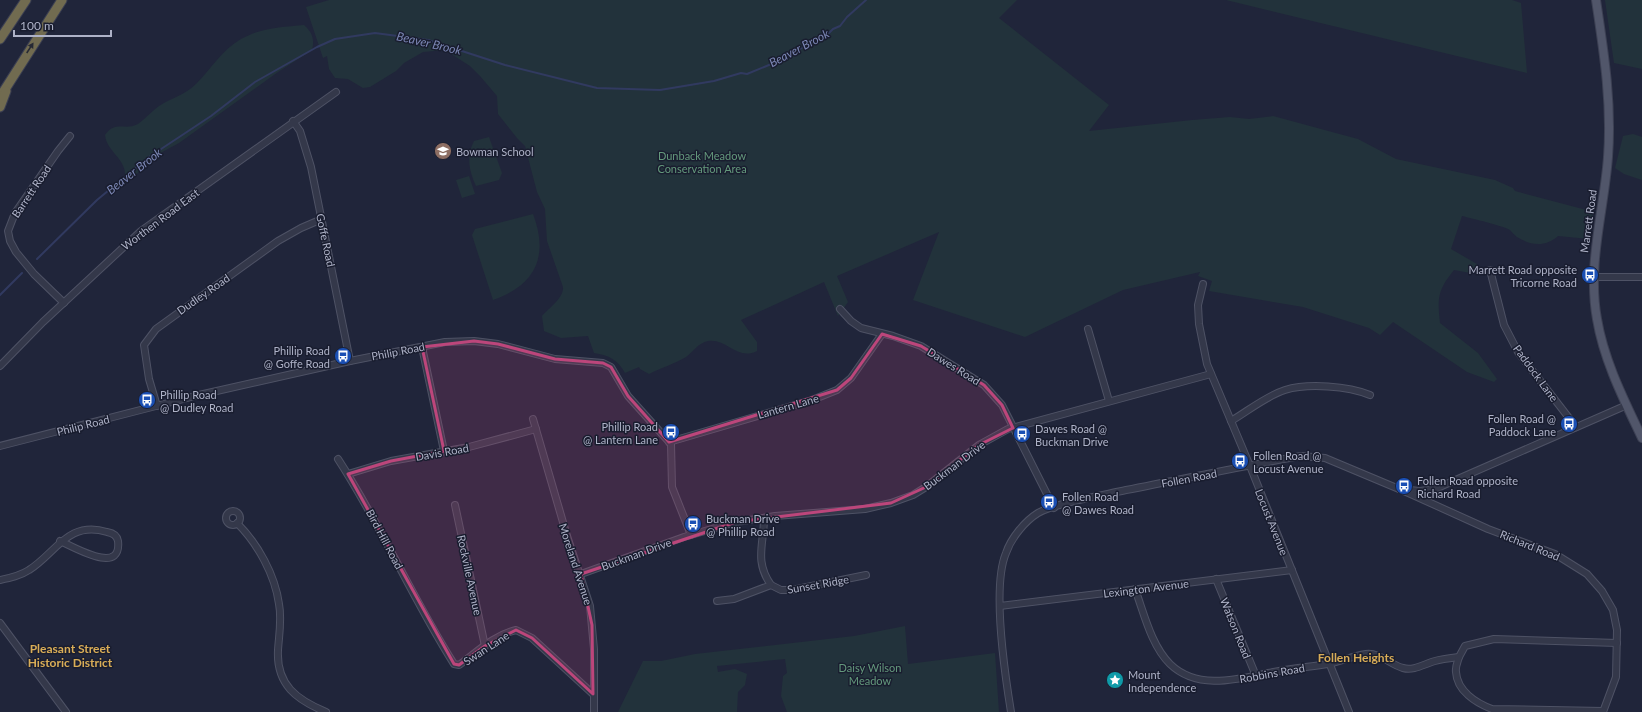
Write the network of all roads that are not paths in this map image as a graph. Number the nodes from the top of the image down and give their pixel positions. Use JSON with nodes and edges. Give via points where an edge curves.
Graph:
{"nodes":[{"id":1,"x":26,"y":0,"type":"edge"},
{"id":2,"x":62,"y":0,"type":"edge"},
{"id":3,"x":1596,"y":0,"type":"edge"},
{"id":4,"x":0,"y":39,"type":"edge"},
{"id":5,"x":10,"y":81,"type":"junction"},
{"id":6,"x":336,"y":92,"type":"dead end"},
{"id":7,"x":0,"y":97,"type":"edge"},
{"id":8,"x":0,"y":107,"type":"edge"},
{"id":9,"x":293,"y":121,"type":"junction"},
{"id":10,"x":70,"y":136,"type":"dead end"},
{"id":11,"x":322,"y":219,"type":"junction"},
{"id":12,"x":1490,"y":270,"type":"dead end"},
{"id":13,"x":1594,"y":277,"type":"junction"},
{"id":14,"x":1642,"y":277,"type":"edge"},
{"id":15,"x":1203,"y":284,"type":"dead end"},
{"id":16,"x":64,"y":303,"type":"junction"},
{"id":17,"x":840,"y":309,"type":"dead end"},
{"id":18,"x":1088,"y":329,"type":"dead end"},
{"id":19,"x":882,"y":334,"type":"junction"},
{"id":20,"x":422,"y":347,"type":"junction"},
{"id":21,"x":350,"y":361,"type":"junction"},
{"id":22,"x":0,"y":366,"type":"edge"},
{"id":23,"x":1211,"y":374,"type":"junction"},
{"id":24,"x":1370,"y":395,"type":"dead end"},
{"id":25,"x":1109,"y":401,"type":"junction"},
{"id":26,"x":1627,"y":405,"type":"junction"},
{"id":27,"x":157,"y":406,"type":"junction"},
{"id":28,"x":533,"y":419,"type":"dead end"},
{"id":29,"x":1231,"y":421,"type":"junction"},
{"id":30,"x":1576,"y":427,"type":"junction"},
{"id":31,"x":1014,"y":428,"type":"junction"},
{"id":32,"x":536,"y":429,"type":"junction"},
{"id":33,"x":1642,"y":438,"type":"edge"},
{"id":34,"x":669,"y":442,"type":"junction"},
{"id":35,"x":0,"y":446,"type":"edge"},
{"id":36,"x":444,"y":451,"type":"junction"},
{"id":37,"x":338,"y":459,"type":"dead end"},
{"id":38,"x":1250,"y":466,"type":"junction"},
{"id":39,"x":348,"y":474,"type":"junction"},
{"id":40,"x":1399,"y":489,"type":"junction"},
{"id":41,"x":455,"y":505,"type":"dead end"},
{"id":42,"x":1054,"y":508,"type":"junction"},
{"id":43,"x":764,"y":518,"type":"junction"},
{"id":44,"x":237,"y":523,"type":"dead end"},
{"id":45,"x":691,"y":535,"type":"junction"},
{"id":46,"x":60,"y":541,"type":"junction"},
{"id":47,"x":1292,"y":570,"type":"junction"},
{"id":48,"x":581,"y":574,"type":"junction"},
{"id":49,"x":866,"y":575,"type":"dead end"},
{"id":50,"x":0,"y":580,"type":"edge"},
{"id":51,"x":1216,"y":580,"type":"junction"},
{"id":52,"x":770,"y":585,"type":"junction"},
{"id":53,"x":1135,"y":589,"type":"junction"},
{"id":54,"x":717,"y":601,"type":"dead end"},
{"id":55,"x":1000,"y":606,"type":"junction"},
{"id":56,"x":428,"y":622,"type":"joint"},
{"id":57,"x":0,"y":623,"type":"edge"},
{"id":58,"x":1617,"y":643,"type":"junction"},
{"id":59,"x":485,"y":646,"type":"junction"},
{"id":60,"x":1459,"y":656,"type":"junction"},
{"id":61,"x":1329,"y":663,"type":"junction"},
{"id":62,"x":1256,"y":676,"type":"junction"},
{"id":63,"x":593,"y":694,"type":"junction"},
{"id":64,"x":66,"y":712,"type":"edge"},
{"id":65,"x":326,"y":712,"type":"edge"},
{"id":66,"x":594,"y":712,"type":"edge"},
{"id":67,"x":1011,"y":712,"type":"edge"},
{"id":68,"x":1349,"y":712,"type":"edge"},
{"id":69,"x":1603,"y":712,"type":"edge"}],
"edges":[{"from":1,"to":4,"type":"highway"},
{"from":5,"to":2,"type":"highway","one_way":true},
{"from":3,"to":13,"type":"main road","name":"Marrett Road","via":[[1607,73],[1610,125]]},
{"from":5,"to":7,"type":"highway"},
{"from":5,"to":8,"type":"highway"},
{"from":6,"to":9,"type":"street","name":"Worthen Road East"},
{"from":9,"to":11,"type":"street","name":"Goffe Road","via":[[305,146]]},
{"from":9,"to":16,"type":"street","name":"Worthen Road East","via":[[141,231]]},
{"from":10,"to":16,"type":"street","name":"Barrett Road","via":[[15,213],[8,230],[16,252]]},
{"from":11,"to":21,"type":"street","name":"Goffe Road"},
{"from":11,"to":27,"type":"street","name":"Dudley Road","via":[[278,241],[167,319],[150,336],[144,345],[145,359]]},
{"from":12,"to":30,"type":"street","name":"Paddock Lane","via":[[1504,325],[1518,352]]},
{"from":13,"to":14,"type":"street"},
{"from":13,"to":26,"type":"main road","name":"Marrett Road","via":[[1597,319],[1607,357]]},
{"from":15,"to":23,"type":"street","name":"Locust Avenue","via":[[1198,305],[1199,324],[1202,349]]},
{"from":16,"to":22,"type":"street","name":"Worthen Road East"},
{"from":17,"to":19,"type":"street","name":"Dawes Road","via":[[861,328]]},
{"from":18,"to":25,"type":"street"},
{"from":19,"to":31,"type":"street","name":"Dawes Road","via":[[921,346],[984,385],[1002,405]]},
{"from":19,"to":34,"type":"street","name":"Lantern Lane","via":[[851,378],[837,390],[812,400]]},
{"from":20,"to":21,"type":"street","name":"Philip Road"},
{"from":20,"to":34,"type":"street","name":"Philip Road","via":[[445,342],[474,341],[498,344],[555,359],[603,363],[611,367],[628,396]]},
{"from":20,"to":36,"type":"street"},
{"from":21,"to":27,"type":"street","name":"Philip Road"},
{"from":23,"to":25,"type":"street","name":"Buckman Drive"},
{"from":23,"to":29,"type":"street","name":"Locust Avenue"},
{"from":24,"to":29,"type":"street","via":[[1359,390],[1322,387],[1284,390]]},
{"from":25,"to":31,"type":"street","name":"Buckman Drive"},
{"from":26,"to":30,"type":"street","name":"Follen Road"},
{"from":26,"to":33,"type":"main road","name":"Marrett Road"},
{"from":27,"to":35,"type":"street","name":"Philip Road"},
{"from":28,"to":32,"type":"street","name":"Moreland Avenue"},
{"from":29,"to":38,"type":"street","name":"Locust Avenue"},
{"from":30,"to":40,"type":"street","name":"Follen Road","via":[[1434,490],[1420,492]]},
{"from":31,"to":42,"type":"street","name":"Dawes Road"},
{"from":31,"to":43,"type":"street","name":"Buckman Drive","via":[[979,445],[912,496],[865,509]]},
{"from":32,"to":36,"type":"street","name":"Davis Road"},
{"from":32,"to":48,"type":"street","name":"Moreland Avenue","via":[[567,536]]},
{"from":34,"to":45,"type":"street","via":[[672,487]]},
{"from":36,"to":39,"type":"street","name":"Davis Road","via":[[391,461]]},
{"from":37,"to":39,"type":"street","name":"Bird Hill Road"},
{"from":38,"to":40,"type":"street","name":"Follen Road","via":[[1301,456],[1326,458]]},
{"from":38,"to":42,"type":"street","name":"Follen Road"},
{"from":38,"to":47,"type":"street","name":"Locust Avenue"},
{"from":39,"to":56,"type":"street","name":"Bird Hill Road"},
{"from":40,"to":58,"type":"street","name":"Richard Road","via":[[1488,529],[1556,554],[1574,564],[1602,591],[1613,610]]},
{"from":41,"to":59,"type":"street","name":"Rockville Avenue"},
{"from":42,"to":55,"type":"street","name":"Follen Road","via":[[1038,513],[1023,525],[1006,552],[1000,577]]},
{"from":43,"to":45,"type":"street","name":"Buckman Drive","via":[[736,522]]},
{"from":43,"to":52,"type":"street","name":"Sunset Ridge","via":[[760,559],[763,575]]},
{"from":44,"to":65,"type":"street","via":[[262,558],[277,593],[280,622],[278,658],[283,679],[296,696],[310,706]]},
{"from":45,"to":48,"type":"street","name":"Buckman Drive"},
{"from":46,"to":46,"type":"street","via":[[79,532],[103,531],[114,534],[118,539],[118,548],[116,554],[110,558],[98,558]]},
{"from":46,"to":50,"type":"street","via":[[30,569]]},
{"from":47,"to":51,"type":"street","name":"Lexington Avenue"},
{"from":47,"to":61,"type":"street","name":"Locust Avenue"},
{"from":48,"to":63,"type":"street","name":"Moreland Avenue","via":[[590,606],[594,648]]},
{"from":49,"to":52,"type":"street","name":"Sunset Ridge","via":[[792,590],[780,590]]},
{"from":51,"to":53,"type":"street","name":"Lexington Avenue"},
{"from":51,"to":62,"type":"street","name":"Watson Road"},
{"from":52,"to":54,"type":"street","name":"Sunset Ridge","via":[[740,597]]},
{"from":53,"to":55,"type":"street","name":"Lexington Avenue"},
{"from":53,"to":62,"type":"street","name":"Robbins Road","via":[[1159,649],[1180,673],[1215,681]]},
{"from":55,"to":67,"type":"street","name":"Follen Road"},
{"from":56,"to":59,"type":"street","name":"Swan Lane","via":[[454,664],[459,665]]},
{"from":57,"to":64,"type":"street"},
{"from":58,"to":60,"type":"street","name":"Robbins Road","via":[[1494,639],[1465,646]]},
{"from":58,"to":69,"type":"street","name":"Richard Road","via":[[1616,677]]},
{"from":59,"to":63,"type":"street","name":"Swan Lane","via":[[508,632],[523,632],[564,665]]},
{"from":60,"to":61,"type":"street","name":"Robbins Road","via":[[1434,661],[1424,667],[1404,669],[1368,654]]},
{"from":60,"to":69,"type":"street","via":[[1455,672],[1459,685],[1480,705],[1492,709]]},
{"from":61,"to":62,"type":"street","name":"Robbins Road"},
{"from":61,"to":68,"type":"street","name":"Locust Avenue"},
{"from":63,"to":66,"type":"street","name":"Moreland Avenue"}]}
